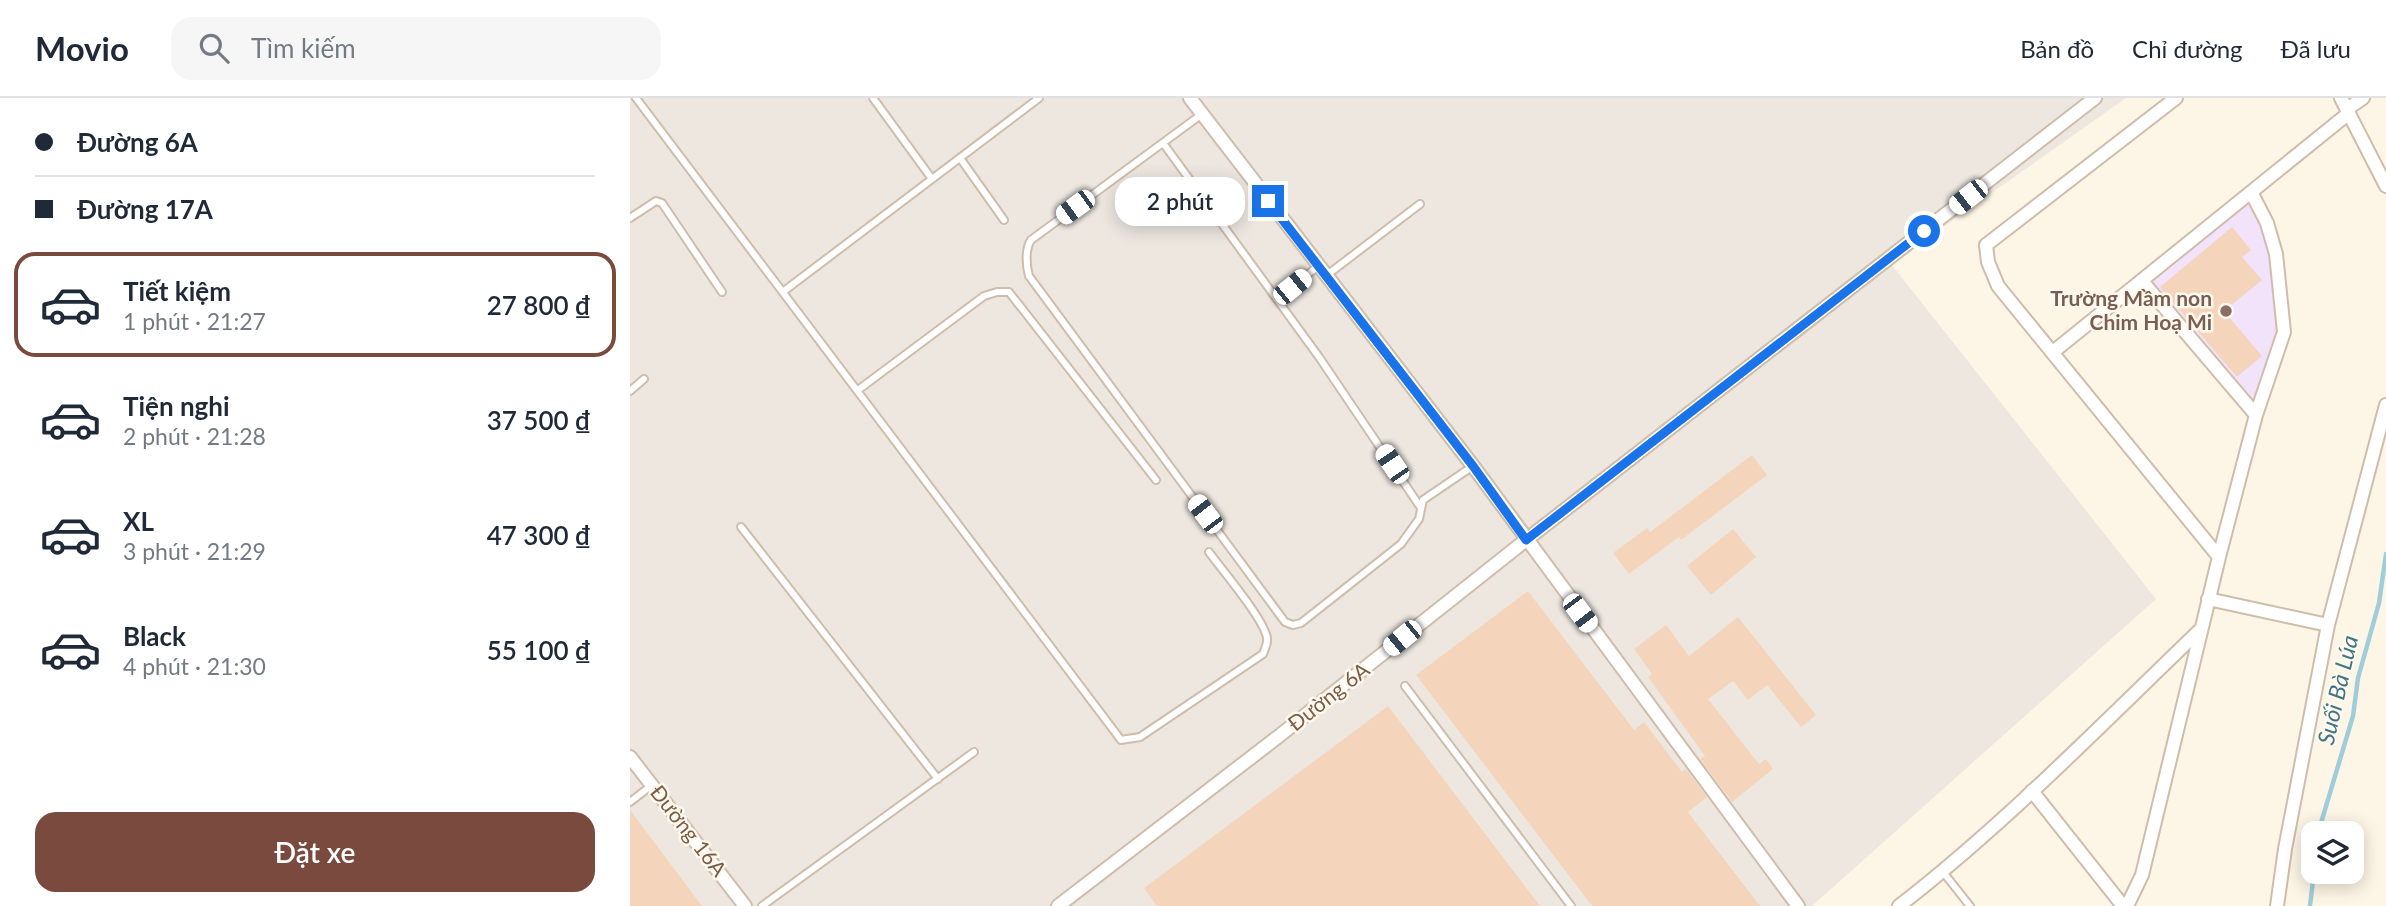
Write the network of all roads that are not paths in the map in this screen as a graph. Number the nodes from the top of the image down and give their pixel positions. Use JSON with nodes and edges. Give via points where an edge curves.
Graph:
{"nodes":[{"id":1,"x":636,"y":98,"type":"edge"},
{"id":2,"x":873,"y":98,"type":"edge"},
{"id":3,"x":1039,"y":98,"type":"edge"},
{"id":4,"x":1190,"y":98,"type":"edge"},
{"id":5,"x":2095,"y":98,"type":"edge"},
{"id":6,"x":2176,"y":98,"type":"edge"},
{"id":7,"x":2363,"y":98,"type":"edge"},
{"id":8,"x":2346,"y":107,"type":"edge"},
{"id":9,"x":1202,"y":114,"type":"junction"},
{"id":10,"x":1163,"y":142,"type":"junction"},
{"id":11,"x":960,"y":158,"type":"junction"},
{"id":12,"x":932,"y":179,"type":"junction"},
{"id":13,"x":2386,"y":186,"type":"edge"},
{"id":14,"x":2251,"y":192,"type":"junction"},
{"id":15,"x":1420,"y":204,"type":"dead end"},
{"id":16,"x":630,"y":218,"type":"edge"},
{"id":17,"x":1004,"y":220,"type":"dead end"},
{"id":18,"x":1322,"y":272,"type":"junction"},
{"id":19,"x":2142,"y":281,"type":"junction"},
{"id":20,"x":722,"y":292,"type":"dead end"},
{"id":21,"x":784,"y":292,"type":"junction"},
{"id":22,"x":1277,"y":299,"type":"junction"},
{"id":23,"x":2053,"y":352,"type":"junction"},
{"id":24,"x":644,"y":379,"type":"dead end"},
{"id":25,"x":858,"y":390,"type":"junction"},
{"id":26,"x":630,"y":391,"type":"edge"},
{"id":27,"x":2386,"y":405,"type":"edge"},
{"id":28,"x":2256,"y":415,"type":"junction"},
{"id":29,"x":1473,"y":466,"type":"junction"},
{"id":30,"x":1156,"y":480,"type":"dead end"},
{"id":31,"x":1421,"y":508,"type":"junction"},
{"id":32,"x":741,"y":527,"type":"dead end"},
{"id":33,"x":1526,"y":540,"type":"junction"},
{"id":34,"x":1209,"y":552,"type":"dead end"},
{"id":35,"x":2219,"y":557,"type":"junction"},
{"id":36,"x":2208,"y":599,"type":"junction"},
{"id":37,"x":2328,"y":625,"type":"junction"},
{"id":38,"x":2201,"y":629,"type":"junction"},
{"id":39,"x":1405,"y":686,"type":"dead end"},
{"id":40,"x":974,"y":752,"type":"dead end"},
{"id":41,"x":630,"y":757,"type":"edge"},
{"id":42,"x":937,"y":779,"type":"junction"},
{"id":43,"x":652,"y":785,"type":"junction"},
{"id":44,"x":2032,"y":791,"type":"junction"},
{"id":45,"x":630,"y":802,"type":"edge"},
{"id":46,"x":1942,"y":872,"type":"junction"},
{"id":47,"x":745,"y":906,"type":"edge"},
{"id":48,"x":762,"y":906,"type":"edge"},
{"id":49,"x":1058,"y":906,"type":"edge"},
{"id":50,"x":1571,"y":906,"type":"edge"},
{"id":51,"x":1798,"y":906,"type":"edge"},
{"id":52,"x":1899,"y":906,"type":"edge"},
{"id":53,"x":1970,"y":906,"type":"edge"},
{"id":54,"x":2125,"y":906,"type":"edge"},
{"id":55,"x":2277,"y":906,"type":"edge"}],
"edges":[{"from":1,"to":21,"type":"lane"},
{"from":2,"to":12,"type":"lane"},
{"from":3,"to":11,"type":"lane"},
{"from":4,"to":9,"type":"street"},
{"from":5,"to":33,"type":"street","name":"Đường 6A"},
{"from":6,"to":23,"type":"street","via":[[1986,245],[1998,286]]},
{"from":7,"to":8,"type":"street"},
{"from":8,"to":13,"type":"street"},
{"from":8,"to":14,"type":"street"},
{"from":9,"to":10,"type":"lane"},
{"from":9,"to":18,"type":"street"},
{"from":10,"to":22,"type":"lane"},
{"from":10,"to":31,"type":"lane","via":[[1031,240],[1029,276],[1285,622],[1301,623],[1401,544],[1419,519]]},
{"from":11,"to":12,"type":"lane"},
{"from":11,"to":17,"type":"lane"},
{"from":12,"to":21,"type":"lane"},
{"from":14,"to":19,"type":"street"},
{"from":14,"to":28,"type":"street","via":[[2276,254],[2284,332]]},
{"from":15,"to":18,"type":"lane"},
{"from":16,"to":20,"type":"lane","via":[[656,201],[662,203]]},
{"from":18,"to":22,"type":"lane"},
{"from":18,"to":29,"type":"street"},
{"from":19,"to":23,"type":"street"},
{"from":19,"to":28,"type":"street"},
{"from":21,"to":25,"type":"lane"},
{"from":22,"to":31,"type":"lane"},
{"from":23,"to":35,"type":"street"},
{"from":24,"to":26,"type":"lane"},
{"from":25,"to":30,"type":"lane","via":[[984,296],[1009,292]]},
{"from":25,"to":34,"type":"lane","via":[[1121,740],[1140,737],[1263,654],[1266,635],[1258,617]]},
{"from":27,"to":37,"type":"street"},
{"from":28,"to":35,"type":"street"},
{"from":29,"to":31,"type":"lane","via":[[1423,500]]},
{"from":29,"to":33,"type":"street"},
{"from":32,"to":42,"type":"lane"},
{"from":33,"to":49,"type":"street","name":"Đường 6A"},
{"from":33,"to":51,"type":"street"},
{"from":35,"to":36,"type":"street"},
{"from":36,"to":37,"type":"street"},
{"from":36,"to":38,"type":"street"},
{"from":37,"to":55,"type":"street"},
{"from":38,"to":44,"type":"street"},
{"from":38,"to":54,"type":"street","via":[[2142,875]]},
{"from":39,"to":50,"type":"lane"},
{"from":40,"to":42,"type":"lane"},
{"from":41,"to":43,"type":"street","name":"Đường 16A"},
{"from":42,"to":48,"type":"lane"},
{"from":43,"to":45,"type":"lane"},
{"from":43,"to":47,"type":"street","name":"Đường 16A"},
{"from":44,"to":46,"type":"street"},
{"from":44,"to":54,"type":"street"},
{"from":46,"to":52,"type":"street"},
{"from":46,"to":53,"type":"lane"}]}
